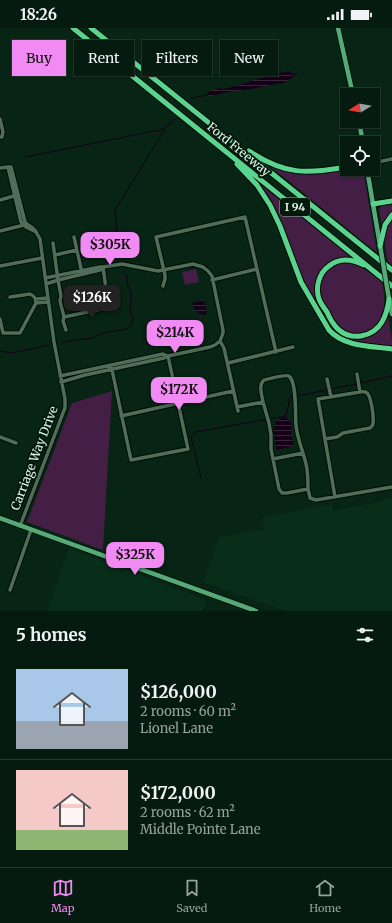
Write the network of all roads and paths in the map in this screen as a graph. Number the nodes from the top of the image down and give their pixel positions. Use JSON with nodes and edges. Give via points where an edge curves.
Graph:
{"nodes":[{"id":1,"x":73,"y":28,"type":"edge"},
{"id":2,"x":91,"y":28,"type":"edge"},
{"id":3,"x":338,"y":28,"type":"edge"},
{"id":4,"x":351,"y":88,"type":"edge"},
{"id":5,"x":0,"y":119,"type":"edge"},
{"id":6,"x":225,"y":136,"type":"junction"},
{"id":7,"x":0,"y":137,"type":"edge"},
{"id":8,"x":221,"y":147,"type":"junction"},
{"id":9,"x":392,"y":159,"type":"edge"},
{"id":10,"x":380,"y":162,"type":"edge"},
{"id":11,"x":0,"y":168,"type":"edge"},
{"id":12,"x":340,"y":168,"type":"edge"},
{"id":13,"x":368,"y":176,"type":"edge"},
{"id":14,"x":16,"y":196,"type":"junction"},
{"id":15,"x":0,"y":200,"type":"edge"},
{"id":16,"x":392,"y":201,"type":"edge"},
{"id":17,"x":373,"y":204,"type":"junction"},
{"id":18,"x":392,"y":215,"type":"edge"},
{"id":19,"x":25,"y":225,"type":"junction"},
{"id":20,"x":0,"y":231,"type":"edge"},
{"id":21,"x":74,"y":237,"type":"dead end"},
{"id":22,"x":53,"y":243,"type":"dead end"},
{"id":23,"x":381,"y":248,"type":"junction"},
{"id":24,"x":77,"y":250,"type":"junction"},
{"id":25,"x":55,"y":255,"type":"junction"},
{"id":26,"x":42,"y":258,"type":"junction"},
{"id":27,"x":0,"y":266,"type":"edge"},
{"id":28,"x":103,"y":267,"type":"junction"},
{"id":29,"x":369,"y":267,"type":"junction"},
{"id":30,"x":257,"y":269,"type":"junction"},
{"id":31,"x":164,"y":270,"type":"junction"},
{"id":32,"x":392,"y":270,"type":"edge"},
{"id":33,"x":82,"y":273,"type":"junction"},
{"id":34,"x":45,"y":278,"type":"junction"},
{"id":35,"x":58,"y":278,"type":"junction"},
{"id":36,"x":212,"y":280,"type":"junction"},
{"id":37,"x":46,"y":284,"type":"junction"},
{"id":38,"x":163,"y":286,"type":"dead end"},
{"id":39,"x":392,"y":286,"type":"edge"},
{"id":40,"x":10,"y":297,"type":"dead end"},
{"id":41,"x":390,"y":299,"type":"junction"},
{"id":42,"x":48,"y":300,"type":"junction"},
{"id":43,"x":36,"y":301,"type":"junction"},
{"id":44,"x":392,"y":314,"type":"edge"},
{"id":45,"x":64,"y":317,"type":"junction"},
{"id":46,"x":0,"y":319,"type":"edge"},
{"id":47,"x":66,"y":330,"type":"dead end"},
{"id":48,"x":220,"y":341,"type":"junction"},
{"id":49,"x":293,"y":347,"type":"dead end"},
{"id":50,"x":392,"y":349,"type":"edge"},
{"id":51,"x":276,"y":352,"type":"junction"},
{"id":52,"x":168,"y":356,"type":"junction"},
{"id":53,"x":228,"y":363,"type":"junction"},
{"id":54,"x":111,"y":367,"type":"junction"},
{"id":55,"x":357,"y":374,"type":"dead end"},
{"id":56,"x":60,"y":376,"type":"junction"},
{"id":57,"x":327,"y":379,"type":"dead end"},
{"id":58,"x":61,"y":382,"type":"junction"},
{"id":59,"x":234,"y":391,"type":"junction"},
{"id":60,"x":360,"y":392,"type":"junction"},
{"id":61,"x":331,"y":397,"type":"junction"},
{"id":62,"x":263,"y":402,"type":"junction"},
{"id":63,"x":178,"y":404,"type":"junction"},
{"id":64,"x":122,"y":416,"type":"junction"},
{"id":65,"x":0,"y":437,"type":"edge"},
{"id":66,"x":325,"y":439,"type":"junction"},
{"id":67,"x":16,"y":443,"type":"dead end"},
{"id":68,"x":303,"y":453,"type":"junction"},
{"id":69,"x":273,"y":459,"type":"junction"},
{"id":70,"x":392,"y":487,"type":"edge"},
{"id":71,"x":308,"y":489,"type":"junction"},
{"id":72,"x":334,"y":497,"type":"junction"},
{"id":73,"x":0,"y":518,"type":"edge"},
{"id":74,"x":20,"y":526,"type":"junction"},
{"id":75,"x":31,"y":530,"type":"junction"},
{"id":76,"x":10,"y":590,"type":"dead end"},
{"id":77,"x":256,"y":611,"type":"edge"}],
"edges":[{"from":1,"to":8,"type":"highway","name":"Ford Freeway","number":"I 94"},
{"from":2,"to":6,"type":"highway","name":"Ford Freeway","number":"I 94"},
{"from":3,"to":4,"type":"main road"},
{"from":5,"to":7,"type":"street","via":[[3,132]]},
{"from":6,"to":12,"type":"highway","via":[[264,161],[289,170],[316,172]]},
{"from":6,"to":32,"type":"highway","name":"Ford Freeway","number":"I 94"},
{"from":8,"to":29,"type":"highway","name":"Ford Freeway","number":"I 94"},
{"from":8,"to":50,"type":"highway","via":[[266,198],[277,218],[301,282],[329,330],[345,342]]},
{"from":9,"to":10,"type":"street"},
{"from":11,"to":14,"type":"street","via":[[11,167]]},
{"from":13,"to":17,"type":"main road"},
{"from":14,"to":15,"type":"street"},
{"from":14,"to":19,"type":"street","via":[[21,222]]},
{"from":16,"to":17,"type":"highway"},
{"from":17,"to":23,"type":"main road"},
{"from":18,"to":23,"type":"highway","via":[[385,225]]},
{"from":19,"to":20,"type":"street"},
{"from":19,"to":26,"type":"street","name":"Carriage Way Drive","via":[[36,232],[40,239]]},
{"from":21,"to":24,"type":"street"},
{"from":22,"to":25,"type":"street"},
{"from":23,"to":41,"type":"main road","bridge":true},
{"from":24,"to":25,"type":"street"},
{"from":24,"to":33,"type":"street"},
{"from":25,"to":35,"type":"street"},
{"from":26,"to":27,"type":"street"},
{"from":26,"to":34,"type":"street","name":"Carriage Way Drive"},
{"from":28,"to":31,"type":"street","via":[[122,264]]},
{"from":28,"to":33,"type":"street","via":[[100,270]]},
{"from":28,"to":45,"type":"street","via":[[109,305],[106,308]]},
{"from":29,"to":39,"type":"highway","name":"Ford Freeway","number":"I 94"},
{"from":29,"to":41,"type":"highway","via":[[352,260],[340,260],[321,274],[319,298],[334,324],[342,332],[350,335],[369,334],[382,322]]},
{"from":30,"to":31,"type":"street","via":[[245,217],[156,237]]},
{"from":30,"to":36,"type":"street"},
{"from":30,"to":51,"type":"street"},
{"from":31,"to":36,"type":"street","via":[[193,264],[203,266],[212,276]]},
{"from":31,"to":38,"type":"street"},
{"from":33,"to":35,"type":"street"},
{"from":34,"to":35,"type":"street"},
{"from":34,"to":37,"type":"street","name":"Carriage Way Drive"},
{"from":35,"to":37,"type":"street"},
{"from":35,"to":45,"type":"street"},
{"from":36,"to":48,"type":"street","via":[[223,330]]},
{"from":37,"to":42,"type":"street","name":"Carriage Way Drive"},
{"from":40,"to":43,"type":"street","via":[[30,294]]},
{"from":41,"to":44,"type":"main road"},
{"from":42,"to":43,"type":"street"},
{"from":42,"to":56,"type":"street","name":"Carriage Way Drive"},
{"from":43,"to":46,"type":"street","via":[[20,333],[3,333]]},
{"from":45,"to":47,"type":"street"},
{"from":48,"to":52,"type":"street","via":[[215,346]]},
{"from":48,"to":53,"type":"street"},
{"from":49,"to":51,"type":"street"},
{"from":51,"to":53,"type":"street"},
{"from":52,"to":54,"type":"street"},
{"from":52,"to":63,"type":"street"},
{"from":53,"to":59,"type":"street"},
{"from":54,"to":56,"type":"street"},
{"from":54,"to":58,"type":"street"},
{"from":54,"to":64,"type":"street"},
{"from":55,"to":60,"type":"street"},
{"from":56,"to":58,"type":"street","name":"Carriage Way Drive"},
{"from":57,"to":61,"type":"street"},
{"from":58,"to":74,"type":"street","name":"Carriage Way Drive","via":[[65,408]]},
{"from":59,"to":62,"type":"street","via":[[237,409]]},
{"from":59,"to":63,"type":"street"},
{"from":60,"to":61,"type":"street"},
{"from":60,"to":66,"type":"street","via":[[366,392],[370,398],[374,421],[372,427]]},
{"from":61,"to":66,"type":"street","via":[[318,399]]},
{"from":62,"to":68,"type":"street","via":[[261,386],[264,380],[286,375],[292,380],[296,402],[296,425]]},
{"from":62,"to":69,"type":"street","via":[[269,423]]},
{"from":63,"to":64,"type":"street"},
{"from":63,"to":64,"type":"street","via":[[188,449],[131,460]]},
{"from":65,"to":67,"type":"street"},
{"from":66,"to":72,"type":"street"},
{"from":68,"to":69,"type":"street"},
{"from":68,"to":71,"type":"street"},
{"from":69,"to":71,"type":"street","via":[[282,493]]},
{"from":70,"to":72,"type":"street"},
{"from":71,"to":72,"type":"street","via":[[313,500]]},
{"from":73,"to":74,"type":"main road"},
{"from":74,"to":75,"type":"main road"},
{"from":75,"to":76,"type":"street"},
{"from":75,"to":77,"type":"main road"}]}
